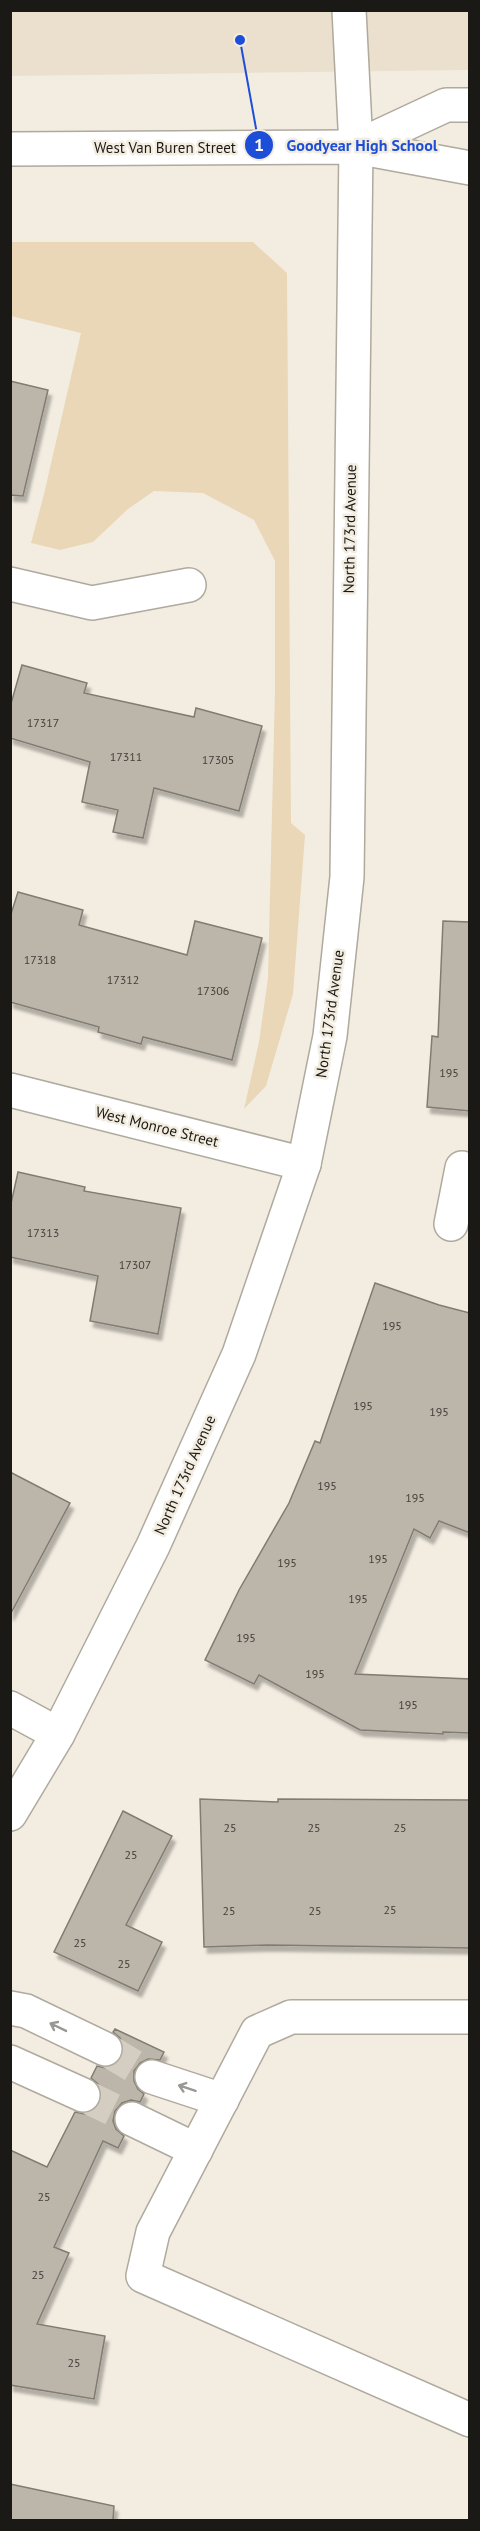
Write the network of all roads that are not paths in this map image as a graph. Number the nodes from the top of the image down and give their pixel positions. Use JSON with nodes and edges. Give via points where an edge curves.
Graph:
{"nodes":[{"id":1,"x":349,"y":10,"type":"edge"},
{"id":2,"x":470,"y":105,"type":"edge"},
{"id":3,"x":356,"y":147,"type":"junction"},
{"id":4,"x":10,"y":149,"type":"edge"},
{"id":5,"x":470,"y":168,"type":"edge"},
{"id":6,"x":10,"y":584,"type":"edge"},
{"id":7,"x":189,"y":585,"type":"dead end"},
{"id":8,"x":10,"y":1090,"type":"edge"},
{"id":9,"x":304,"y":1164,"type":"junction"},
{"id":10,"x":462,"y":1168,"type":"dead end"},
{"id":11,"x":451,"y":1224,"type":"dead end"},
{"id":12,"x":10,"y":1708,"type":"edge"},
{"id":13,"x":57,"y":1734,"type":"junction"},
{"id":14,"x":10,"y":1814,"type":"edge"},
{"id":15,"x":10,"y":2008,"type":"edge"},
{"id":16,"x":470,"y":2018,"type":"edge"},
{"id":17,"x":105,"y":2049,"type":"tunnel mouth"},
{"id":18,"x":10,"y":2062,"type":"edge"},
{"id":19,"x":152,"y":2077,"type":"tunnel mouth"},
{"id":20,"x":83,"y":2095,"type":"tunnel mouth"},
{"id":21,"x":222,"y":2100,"type":"junction"},
{"id":22,"x":132,"y":2119,"type":"tunnel mouth"},
{"id":23,"x":196,"y":2150,"type":"junction"},
{"id":24,"x":470,"y":2420,"type":"edge"}],
"edges":[{"from":1,"to":3,"type":"street","name":"North 173rd Avenue"},
{"from":2,"to":3,"type":"street","name":"West Van Buren Street","via":[[446,105]]},
{"from":3,"to":4,"type":"street","name":"West Van Buren Street"},
{"from":3,"to":5,"type":"street","name":"West Van Buren Street"},
{"from":3,"to":9,"type":"street","name":"North 173rd Avenue","via":[[347,877],[330,1036]]},
{"from":6,"to":7,"type":"street","via":[[92,603]]},
{"from":8,"to":9,"type":"street","name":"West Monroe Street"},
{"from":9,"to":13,"type":"street","name":"North 173rd Avenue","via":[[239,1354],[153,1546]]},
{"from":10,"to":11,"type":"street"},
{"from":12,"to":13,"type":"street"},
{"from":13,"to":14,"type":"street","name":"North 173rd Avenue"},
{"from":17,"to":15,"type":"street","one_way":true,"via":[[26,2011]]},
{"from":16,"to":21,"type":"street","via":[[291,2018],[257,2032]]},
{"from":18,"to":20,"type":"street"},
{"from":21,"to":19,"type":"street","one_way":true},
{"from":21,"to":23,"type":"street"},
{"from":22,"to":23,"type":"street"},
{"from":23,"to":24,"type":"street","via":[[153,2232],[143,2276]]}]}
